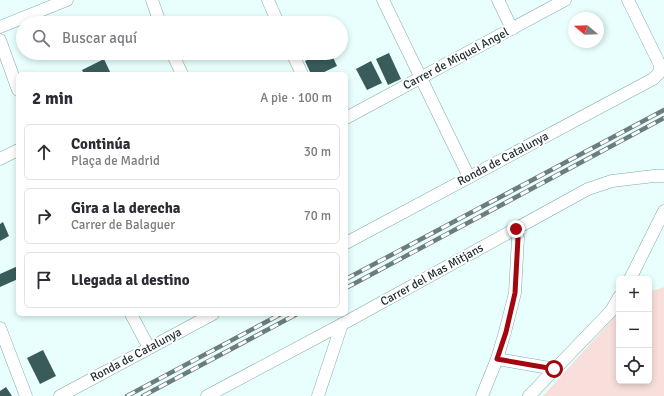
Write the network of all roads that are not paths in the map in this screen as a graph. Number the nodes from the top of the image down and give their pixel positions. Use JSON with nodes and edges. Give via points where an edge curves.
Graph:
{"nodes":[{"id":1,"x":67,"y":0,"type":"edge"},
{"id":2,"x":152,"y":0,"type":"edge"},
{"id":3,"x":268,"y":0,"type":"edge"},
{"id":4,"x":382,"y":0,"type":"edge"},
{"id":5,"x":498,"y":0,"type":"edge"},
{"id":6,"x":565,"y":0,"type":"edge"},
{"id":7,"x":628,"y":0,"type":"edge"},
{"id":8,"x":27,"y":16,"type":"edge"},
{"id":9,"x":158,"y":16,"type":"edge"},
{"id":10,"x":275,"y":16,"type":"edge"},
{"id":11,"x":16,"y":21,"type":"edge"},
{"id":12,"x":0,"y":27,"type":"edge"},
{"id":13,"x":512,"y":29,"type":"junction"},
{"id":14,"x":0,"y":40,"type":"edge"},
{"id":15,"x":175,"y":60,"type":"edge"},
{"id":16,"x":295,"y":60,"type":"edge"},
{"id":17,"x":180,"y":72,"type":"edge"},
{"id":18,"x":301,"y":72,"type":"edge"},
{"id":19,"x":420,"y":78,"type":"junction"},
{"id":20,"x":16,"y":84,"type":"edge"},
{"id":21,"x":348,"y":117,"type":"edge"},
{"id":22,"x":16,"y":151,"type":"edge"},
{"id":23,"x":0,"y":158,"type":"edge"},
{"id":24,"x":664,"y":176,"type":"edge"},
{"id":25,"x":469,"y":177,"type":"junction"},
{"id":26,"x":664,"y":211,"type":"edge"},
{"id":27,"x":516,"y":229,"type":"junction"},
{"id":28,"x":348,"y":242,"type":"edge"},
{"id":29,"x":632,"y":276,"type":"edge"},
{"id":30,"x":616,"y":302,"type":"edge"},
{"id":31,"x":132,"y":316,"type":"edge"},
{"id":32,"x":209,"y":316,"type":"edge"},
{"id":33,"x":342,"y":324,"type":"junction"},
{"id":34,"x":0,"y":328,"type":"edge"},
{"id":35,"x":149,"y":348,"type":"junction"},
{"id":36,"x":497,"y":359,"type":"junction"},
{"id":37,"x":554,"y":369,"type":"junction"},
{"id":38,"x":26,"y":396,"type":"edge"},
{"id":39,"x":60,"y":396,"type":"edge"},
{"id":40,"x":206,"y":396,"type":"edge"},
{"id":41,"x":318,"y":396,"type":"edge"},
{"id":42,"x":482,"y":396,"type":"edge"},
{"id":43,"x":529,"y":396,"type":"edge"}],
"edges":[{"from":1,"to":8,"type":"street"},
{"from":2,"to":9,"type":"street"},
{"from":3,"to":10,"type":"street"},
{"from":4,"to":19,"type":"street"},
{"from":5,"to":13,"type":"street"},
{"from":6,"to":13,"type":"street","name":"Carrer de Miquel Angel"},
{"from":7,"to":25,"type":"street","name":"Ronda de Catalunya","via":[[660,65],[659,73],[653,79]]},
{"from":11,"to":12,"type":"street"},
{"from":13,"to":19,"type":"street","name":"Carrer de Miquel Angel"},
{"from":14,"to":20,"type":"street"},
{"from":15,"to":17,"type":"street"},
{"from":16,"to":18,"type":"street"},
{"from":19,"to":21,"type":"street","name":"Carrer de Miquel Angel"},
{"from":19,"to":25,"type":"street"},
{"from":22,"to":23,"type":"street"},
{"from":24,"to":27,"type":"street","name":"Carrer del Mas Mitjans","via":[[612,181],[588,189]]},
{"from":25,"to":28,"type":"street","name":"Ronda de Catalunya"},
{"from":26,"to":29,"type":"street"},
{"from":27,"to":33,"type":"street","name":"Carrer del Mas Mitjans"},
{"from":27,"to":36,"type":"street","via":[[518,238],[515,293]]},
{"from":30,"to":37,"type":"street"},
{"from":31,"to":35,"type":"street"},
{"from":32,"to":35,"type":"street","name":"Ronda de Catalunya"},
{"from":33,"to":40,"type":"street","name":"Carrer del Mas Mitjans"},
{"from":33,"to":41,"type":"street"},
{"from":34,"to":38,"type":"street"},
{"from":35,"to":39,"type":"street","name":"Ronda de Catalunya"},
{"from":36,"to":37,"type":"street"},
{"from":36,"to":42,"type":"street"},
{"from":37,"to":43,"type":"street"}]}
